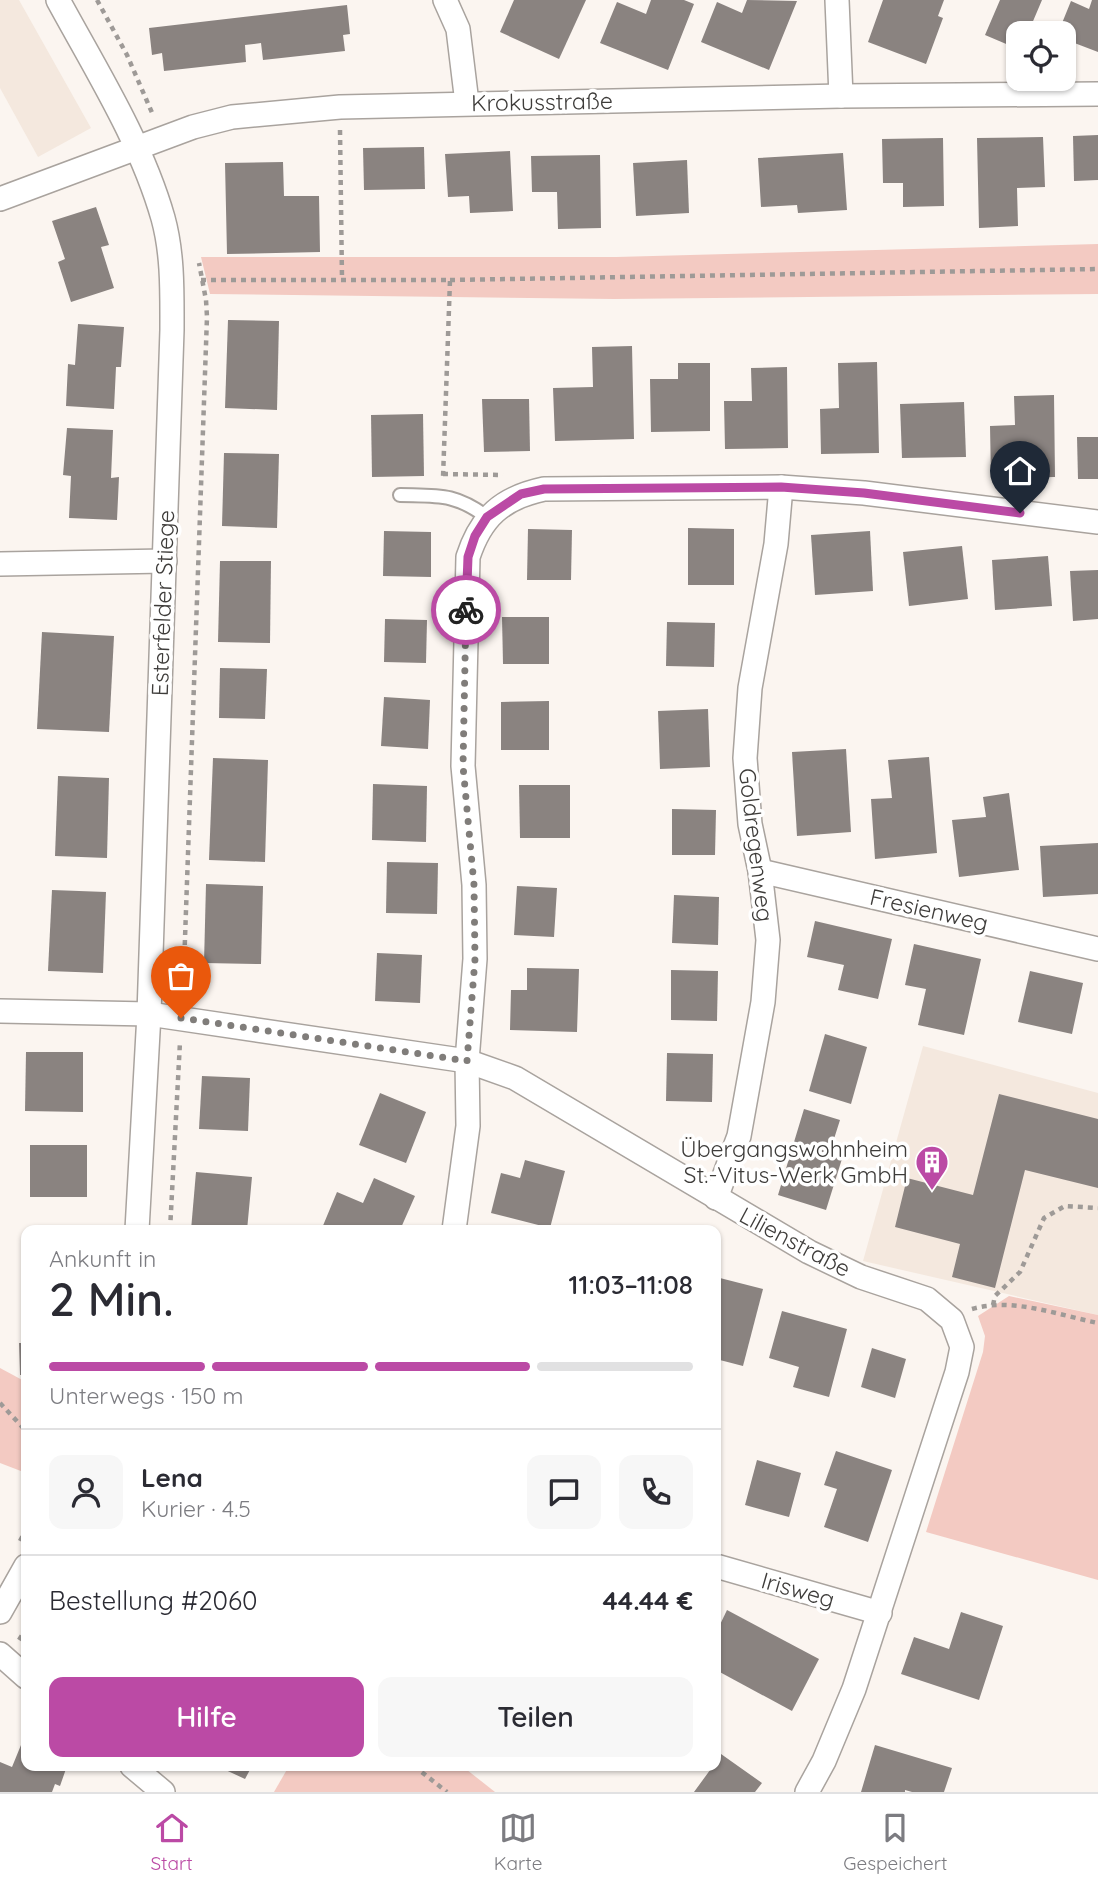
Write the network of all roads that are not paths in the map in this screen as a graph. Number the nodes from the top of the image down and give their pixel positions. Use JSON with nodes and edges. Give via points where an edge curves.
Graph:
{"nodes":[{"id":1,"x":58,"y":0,"type":"edge"},
{"id":2,"x":445,"y":0,"type":"edge"},
{"id":3,"x":837,"y":0,"type":"edge"},
{"id":4,"x":1098,"y":94,"type":"edge"},
{"id":5,"x":841,"y":96,"type":"junction"},
{"id":6,"x":467,"y":103,"type":"junction"},
{"id":7,"x":136,"y":147,"type":"junction"},
{"id":8,"x":0,"y":199,"type":"edge"},
{"id":9,"x":781,"y":487,"type":"junction"},
{"id":10,"x":400,"y":495,"type":"dead end"},
{"id":11,"x":487,"y":517,"type":"junction"},
{"id":12,"x":1098,"y":522,"type":"edge"},
{"id":13,"x":165,"y":561,"type":"junction"},
{"id":14,"x":0,"y":564,"type":"edge"},
{"id":15,"x":760,"y":871,"type":"junction"},
{"id":16,"x":1098,"y":949,"type":"edge"},
{"id":17,"x":0,"y":1011,"type":"edge"},
{"id":18,"x":149,"y":1014,"type":"junction"},
{"id":19,"x":467,"y":1061,"type":"junction"},
{"id":20,"x":716,"y":1198,"type":"junction"},
{"id":21,"x":137,"y":1225,"type":"edge"},
{"id":22,"x":455,"y":1225,"type":"edge"},
{"id":23,"x":721,"y":1567,"type":"edge"},
{"id":24,"x":21,"y":1575,"type":"edge"},
{"id":25,"x":0,"y":1612,"type":"edge"},
{"id":26,"x":880,"y":1613,"type":"junction"},
{"id":27,"x":0,"y":1654,"type":"edge"},
{"id":28,"x":21,"y":1673,"type":"edge"},
{"id":29,"x":138,"y":1771,"type":"edge"},
{"id":30,"x":163,"y":1792,"type":"edge"},
{"id":31,"x":807,"y":1792,"type":"edge"}],
"edges":[{"from":1,"to":7,"type":"street","name":"Esterfelder Stiege"},
{"from":2,"to":6,"type":"street","via":[[458,29]]},
{"from":3,"to":5,"type":"street"},
{"from":4,"to":5,"type":"street","name":"Krokusstraße"},
{"from":5,"to":6,"type":"street","name":"Krokusstraße"},
{"from":6,"to":7,"type":"street","name":"Krokusstraße","via":[[340,107],[232,117]]},
{"from":7,"to":8,"type":"street","name":"Krokusstraße"},
{"from":7,"to":13,"type":"street","name":"Esterfelder Stiege","via":[[163,217],[172,281]]},
{"from":9,"to":11,"type":"street","via":[[544,489],[521,494]]},
{"from":9,"to":12,"type":"street"},
{"from":9,"to":15,"type":"street","name":"Goldregenweg","via":[[776,544],[750,688],[745,758],[750,824]]},
{"from":10,"to":11,"type":"lane","via":[[442,496],[467,503]]},
{"from":11,"to":19,"type":"street","via":[[468,557],[463,766],[474,885],[475,959]]},
{"from":13,"to":14,"type":"street"},
{"from":13,"to":18,"type":"street","name":"Esterfelder Stiege"},
{"from":15,"to":16,"type":"street","name":"Fresienweg"},
{"from":15,"to":20,"type":"street","name":"Goldregenweg","via":[[768,940],[764,1002],[739,1136]]},
{"from":17,"to":18,"type":"street","name":"Lilienstraße"},
{"from":18,"to":19,"type":"street","name":"Lilienstraße"},
{"from":18,"to":21,"type":"street","name":"Esterfelder Stiege"},
{"from":19,"to":20,"type":"street","name":"Lilienstraße","via":[[515,1078]]},
{"from":19,"to":22,"type":"street","via":[[468,1126]]},
{"from":20,"to":26,"type":"street","name":"Lilienstraße","via":[[861,1277],[927,1299],[951,1320],[962,1347]]},
{"from":23,"to":26,"type":"street","name":"Irisweg"},
{"from":24,"to":25,"type":"street"},
{"from":26,"to":31,"type":"street","via":[[854,1689]]},
{"from":27,"to":28,"type":"street"},
{"from":29,"to":30,"type":"street"}]}
